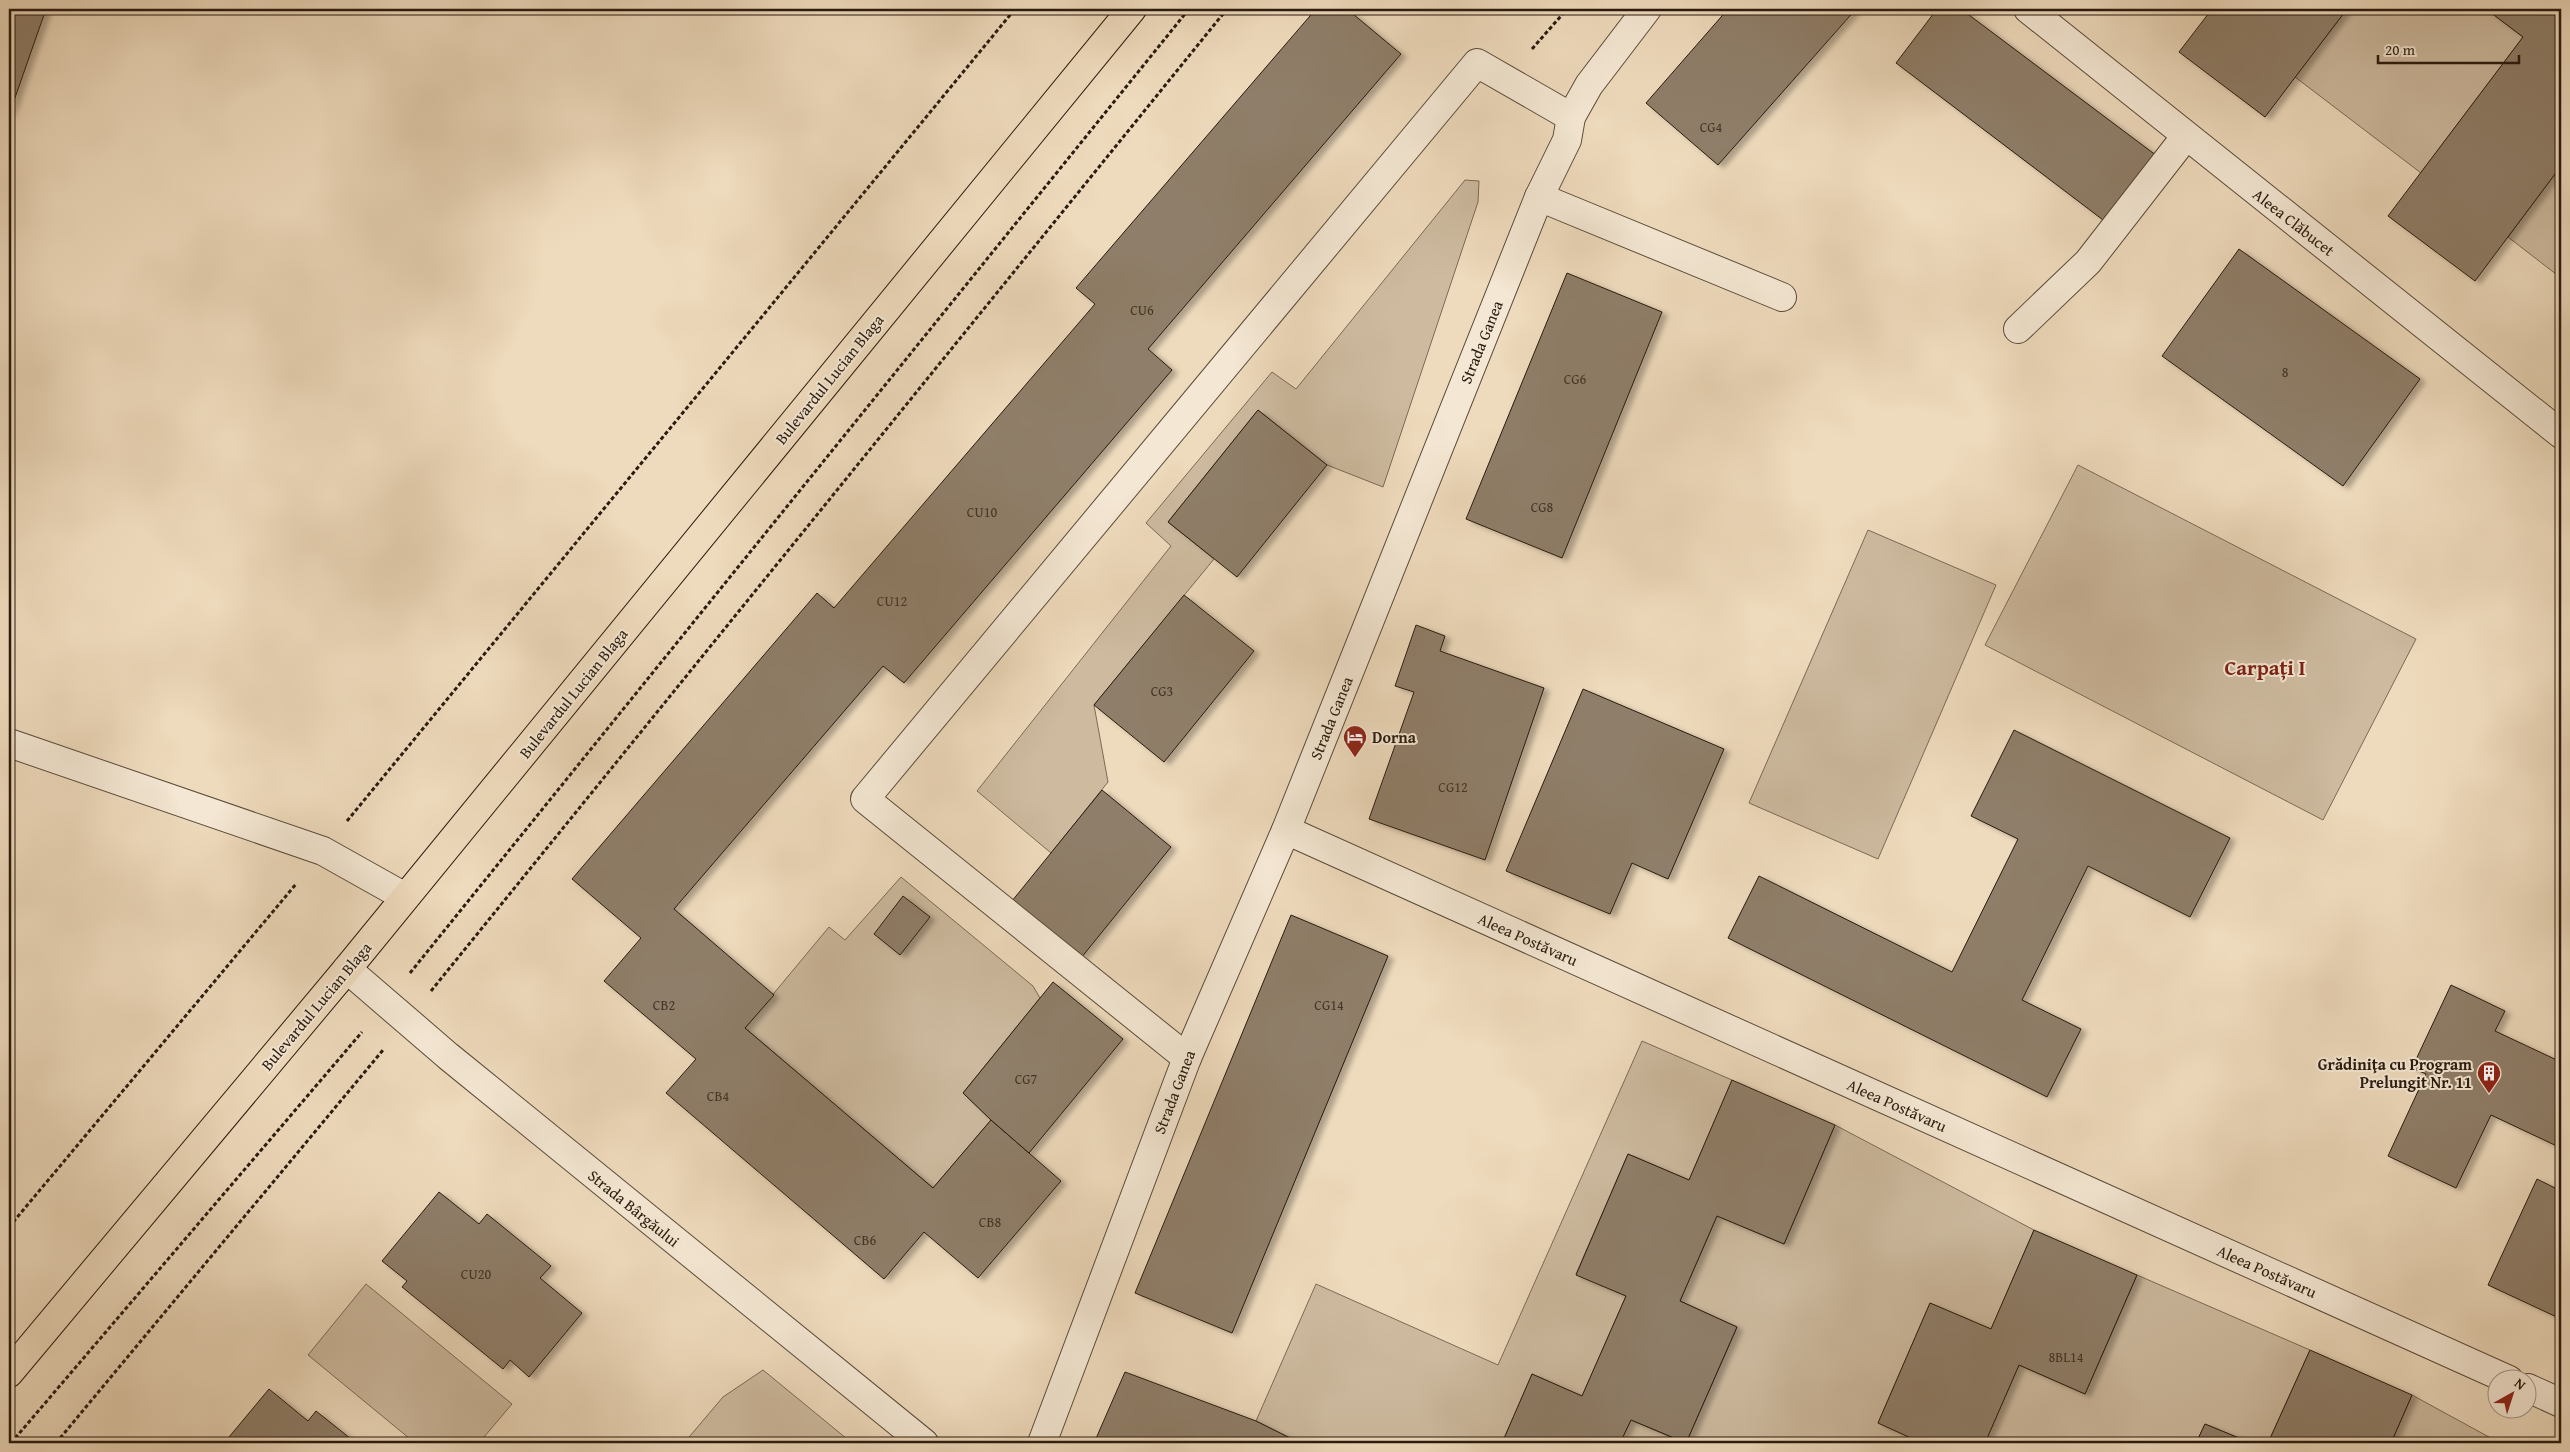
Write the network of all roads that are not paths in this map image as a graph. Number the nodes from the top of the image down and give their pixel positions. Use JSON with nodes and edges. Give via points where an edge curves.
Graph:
{"nodes":[{"id":1,"x":1132,"y":9,"type":"edge"},
{"id":2,"x":1647,"y":9,"type":"edge"},
{"id":3,"x":2028,"y":9,"type":"edge"},
{"id":4,"x":1571,"y":117,"type":"junction"},
{"id":5,"x":2186,"y":136,"type":"junction"},
{"id":6,"x":1539,"y":197,"type":"junction"},
{"id":7,"x":1782,"y":297,"type":"dead end"},
{"id":8,"x":2018,"y":329,"type":"dead end"},
{"id":9,"x":2561,"y":434,"type":"edge"},
{"id":10,"x":9,"y":743,"type":"edge"},
{"id":11,"x":1286,"y":830,"type":"junction"},
{"id":12,"x":405,"y":897,"type":"junction"},
{"id":13,"x":347,"y":969,"type":"junction"},
{"id":14,"x":1187,"y":1058,"type":"junction"},
{"id":15,"x":2488,"y":1371,"type":"edge"},
{"id":16,"x":9,"y":1373,"type":"edge"},
{"id":17,"x":2538,"y":1393,"type":"edge"},
{"id":18,"x":2561,"y":1403,"type":"edge"},
{"id":19,"x":924,"y":1443,"type":"edge"},
{"id":20,"x":1042,"y":1443,"type":"edge"}],
"edges":[{"from":1,"to":12,"type":"main road","name":"Bulevardul Lucian Blaga"},
{"from":2,"to":4,"type":"street","name":"Strada Ganea","via":[[1589,85]]},
{"from":3,"to":5,"type":"street","name":"Aleea Clăbucet"},
{"from":4,"to":6,"type":"street","name":"Strada Ganea","via":[[1567,140]]},
{"from":4,"to":14,"type":"street","via":[[1477,63],[865,799]]},
{"from":5,"to":8,"type":"street","via":[[2088,262]]},
{"from":5,"to":9,"type":"street","name":"Aleea Clăbucet"},
{"from":6,"to":7,"type":"street"},
{"from":6,"to":11,"type":"street","name":"Strada Ganea"},
{"from":10,"to":12,"type":"street","via":[[323,851]]},
{"from":11,"to":14,"type":"street","name":"Strada Ganea"},
{"from":11,"to":15,"type":"street","name":"Aleea Postăvaru"},
{"from":12,"to":13,"type":"main road","name":"Bulevardul Lucian Blaga"},
{"from":13,"to":16,"type":"main road","name":"Bulevardul Lucian Blaga"},
{"from":13,"to":19,"type":"street","name":"Strada Bârgăului"},
{"from":14,"to":20,"type":"street","name":"Strada Ganea"},
{"from":17,"to":18,"type":"street"}]}
